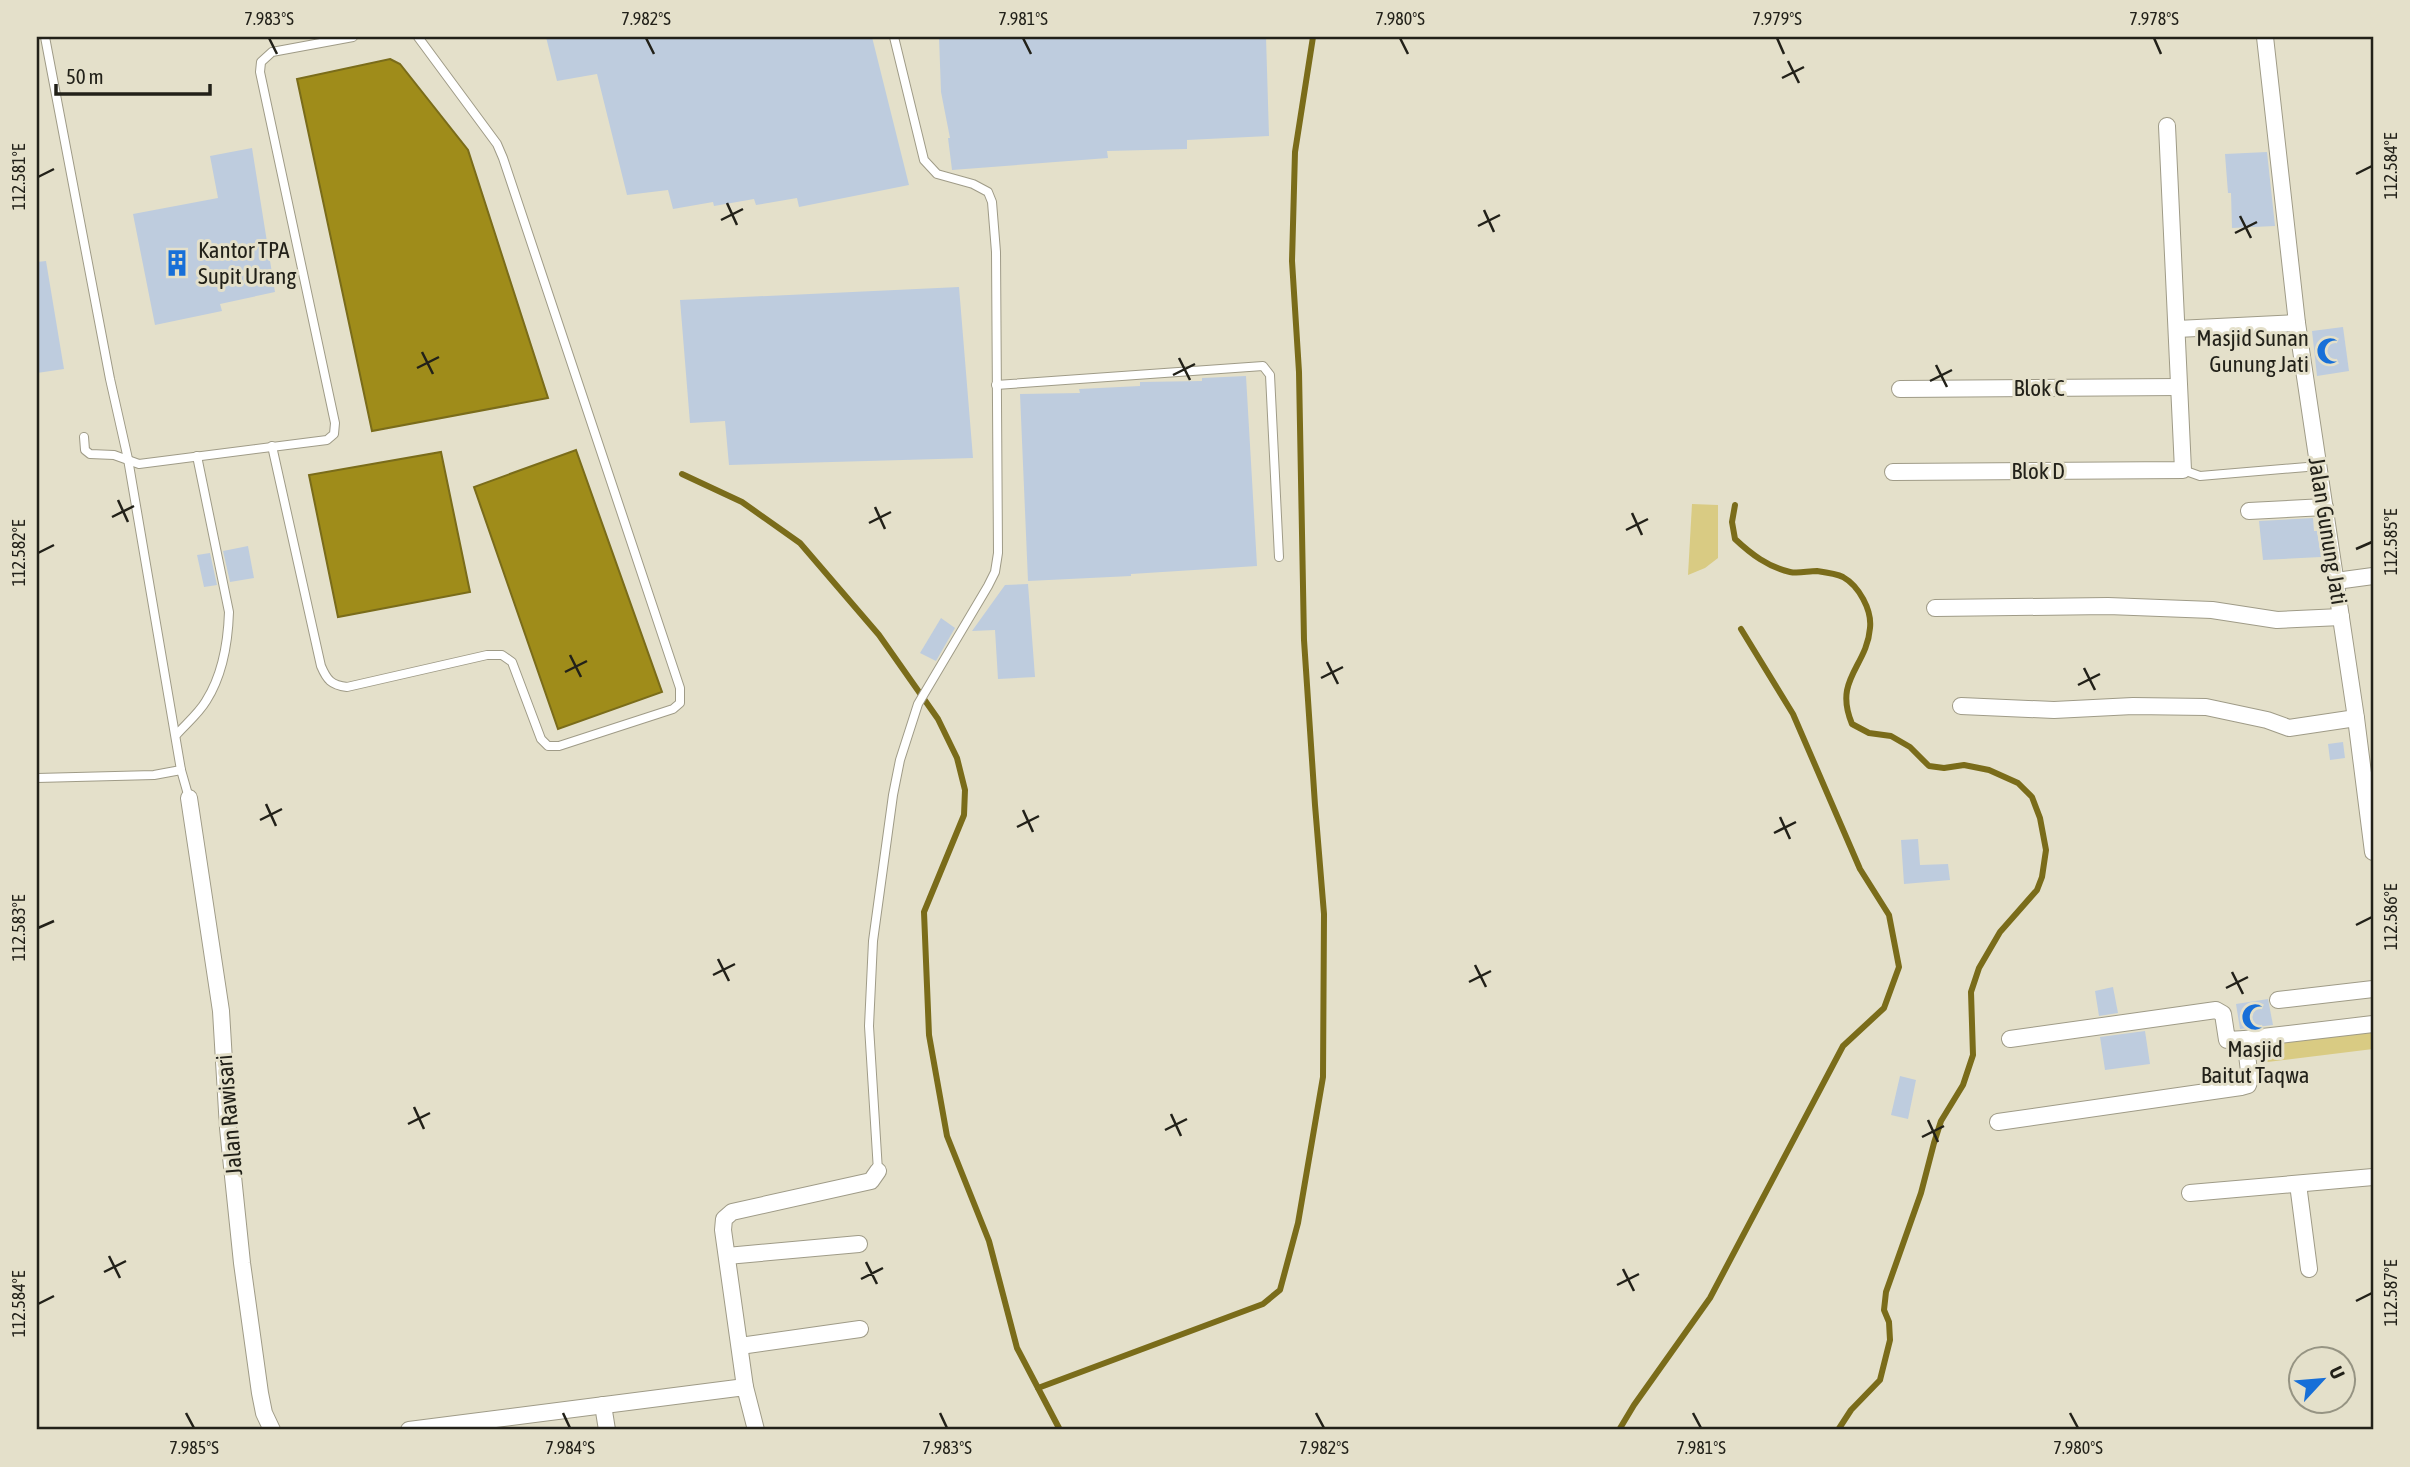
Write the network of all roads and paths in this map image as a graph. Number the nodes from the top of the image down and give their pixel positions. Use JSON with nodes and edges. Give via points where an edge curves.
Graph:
{"nodes":[{"id":1,"x":45,"y":37,"type":"edge"},
{"id":2,"x":353,"y":37,"type":"edge"},
{"id":3,"x":418,"y":37,"type":"edge"},
{"id":4,"x":894,"y":37,"type":"edge"},
{"id":5,"x":2265,"y":37,"type":"edge"},
{"id":6,"x":2166,"y":126,"type":"dead end"},
{"id":7,"x":2297,"y":323,"type":"junction"},
{"id":8,"x":2177,"y":329,"type":"junction"},
{"id":9,"x":996,"y":385,"type":"junction"},
{"id":10,"x":2179,"y":387,"type":"junction"},
{"id":11,"x":1900,"y":389,"type":"dead end"},
{"id":12,"x":84,"y":437,"type":"dead end"},
{"id":13,"x":272,"y":446,"type":"junction"},
{"id":14,"x":197,"y":456,"type":"junction"},
{"id":15,"x":128,"y":459,"type":"junction"},
{"id":16,"x":2319,"y":466,"type":"junction"},
{"id":17,"x":2183,"y":470,"type":"junction"},
{"id":18,"x":1894,"y":472,"type":"dead end"},
{"id":19,"x":2325,"y":507,"type":"junction"},
{"id":20,"x":2249,"y":511,"type":"dead end"},
{"id":21,"x":1279,"y":557,"type":"dead end"},
{"id":22,"x":2373,"y":576,"type":"edge"},
{"id":23,"x":2336,"y":581,"type":"junction"},
{"id":24,"x":1934,"y":608,"type":"dead end"},
{"id":25,"x":2341,"y":617,"type":"junction"},
{"id":26,"x":1961,"y":706,"type":"dead end"},
{"id":27,"x":2356,"y":718,"type":"junction"},
{"id":28,"x":177,"y":734,"type":"junction"},
{"id":29,"x":181,"y":770,"type":"junction"},
{"id":30,"x":37,"y":778,"type":"edge"},
{"id":31,"x":189,"y":798,"type":"joint"},
{"id":32,"x":2371,"y":812,"type":"edge"},
{"id":33,"x":2373,"y":852,"type":"edge"},
{"id":34,"x":2373,"y":989,"type":"edge"},
{"id":35,"x":2278,"y":1000,"type":"dead end"},
{"id":36,"x":2373,"y":1024,"type":"edge"},
{"id":37,"x":2010,"y":1039,"type":"dead end"},
{"id":38,"x":2245,"y":1039,"type":"junction"},
{"id":39,"x":1998,"y":1122,"type":"dead end"},
{"id":40,"x":878,"y":1171,"type":"joint"},
{"id":41,"x":2373,"y":1177,"type":"edge"},
{"id":42,"x":2298,"y":1184,"type":"junction"},
{"id":43,"x":2190,"y":1193,"type":"dead end"},
{"id":44,"x":859,"y":1244,"type":"dead end"},
{"id":45,"x":727,"y":1256,"type":"junction"},
{"id":46,"x":2309,"y":1269,"type":"dead end"},
{"id":47,"x":860,"y":1329,"type":"dead end"},
{"id":48,"x":740,"y":1346,"type":"junction"},
{"id":49,"x":745,"y":1387,"type":"junction"},
{"id":50,"x":603,"y":1405,"type":"junction"},
{"id":51,"x":272,"y":1430,"type":"edge"},
{"id":52,"x":409,"y":1430,"type":"edge"},
{"id":53,"x":607,"y":1430,"type":"edge"},
{"id":54,"x":757,"y":1430,"type":"edge"}],
"edges":[{"from":1,"to":15,"type":"lane"},
{"from":2,"to":13,"type":"lane","via":[[272,52],[261,62],[335,423],[334,434],[327,440]]},
{"from":3,"to":13,"type":"lane","via":[[503,158],[680,688],[680,704],[548,746],[541,739],[512,662],[502,655],[334,686],[321,666]]},
{"from":4,"to":9,"type":"lane","via":[[924,160],[937,174],[988,192],[992,202]]},
{"from":5,"to":7,"type":"street","name":"Jalan Gunung Jati"},
{"from":6,"to":8,"type":"street"},
{"from":7,"to":8,"type":"street"},
{"from":7,"to":16,"type":"street","name":"Jalan Gunung Jati"},
{"from":8,"to":10,"type":"street"},
{"from":9,"to":21,"type":"lane","via":[[1263,366],[1270,375]]},
{"from":9,"to":40,"type":"lane","via":[[995,572],[918,704],[893,795],[873,941],[869,1026]]},
{"from":10,"to":11,"type":"street","name":"Blok C"},
{"from":10,"to":17,"type":"street"},
{"from":12,"to":15,"type":"lane","via":[[90,454]]},
{"from":13,"to":14,"type":"lane"},
{"from":14,"to":15,"type":"lane","via":[[139,464]]},
{"from":14,"to":28,"type":"lane","via":[[229,612],[228,633],[206,702]]},
{"from":15,"to":28,"type":"lane"},
{"from":16,"to":17,"type":"lane","via":[[2200,476]]},
{"from":16,"to":19,"type":"street","name":"Jalan Gunung Jati"},
{"from":17,"to":18,"type":"street","name":"Blok D"},
{"from":19,"to":20,"type":"street"},
{"from":19,"to":23,"type":"street","name":"Jalan Gunung Jati"},
{"from":22,"to":23,"type":"street"},
{"from":23,"to":25,"type":"street","name":"Jalan Gunung Jati"},
{"from":24,"to":25,"type":"street","via":[[2108,606],[2212,610],[2277,620]]},
{"from":25,"to":27,"type":"street","name":"Jalan Gunung Jati"},
{"from":26,"to":27,"type":"street","via":[[2054,710],[2206,707],[2288,728]]},
{"from":27,"to":32,"type":"street","name":"Jalan Gunung Jati"},
{"from":28,"to":29,"type":"lane"},
{"from":29,"to":30,"type":"lane"},
{"from":29,"to":31,"type":"lane"},
{"from":31,"to":51,"type":"street","name":"Jalan Rawisari","via":[[221,1011],[242,1263],[260,1393]]},
{"from":32,"to":33,"type":"street","name":"Jalan Gunung Jati"},
{"from":34,"to":35,"type":"street"},
{"from":36,"to":38,"type":"street"},
{"from":37,"to":38,"type":"street","via":[[2216,1010],[2222,1014],[2227,1040]]},
{"from":38,"to":39,"type":"street","via":[[2248,1085]]},
{"from":40,"to":45,"type":"street","via":[[871,1181],[732,1212],[724,1219]]},
{"from":41,"to":42,"type":"street"},
{"from":42,"to":43,"type":"street"},
{"from":42,"to":46,"type":"street"},
{"from":44,"to":45,"type":"street"},
{"from":45,"to":48,"type":"street"},
{"from":47,"to":48,"type":"street"},
{"from":48,"to":49,"type":"street"},
{"from":49,"to":50,"type":"street"},
{"from":49,"to":54,"type":"street"},
{"from":50,"to":52,"type":"street"},
{"from":50,"to":53,"type":"street"}]}
